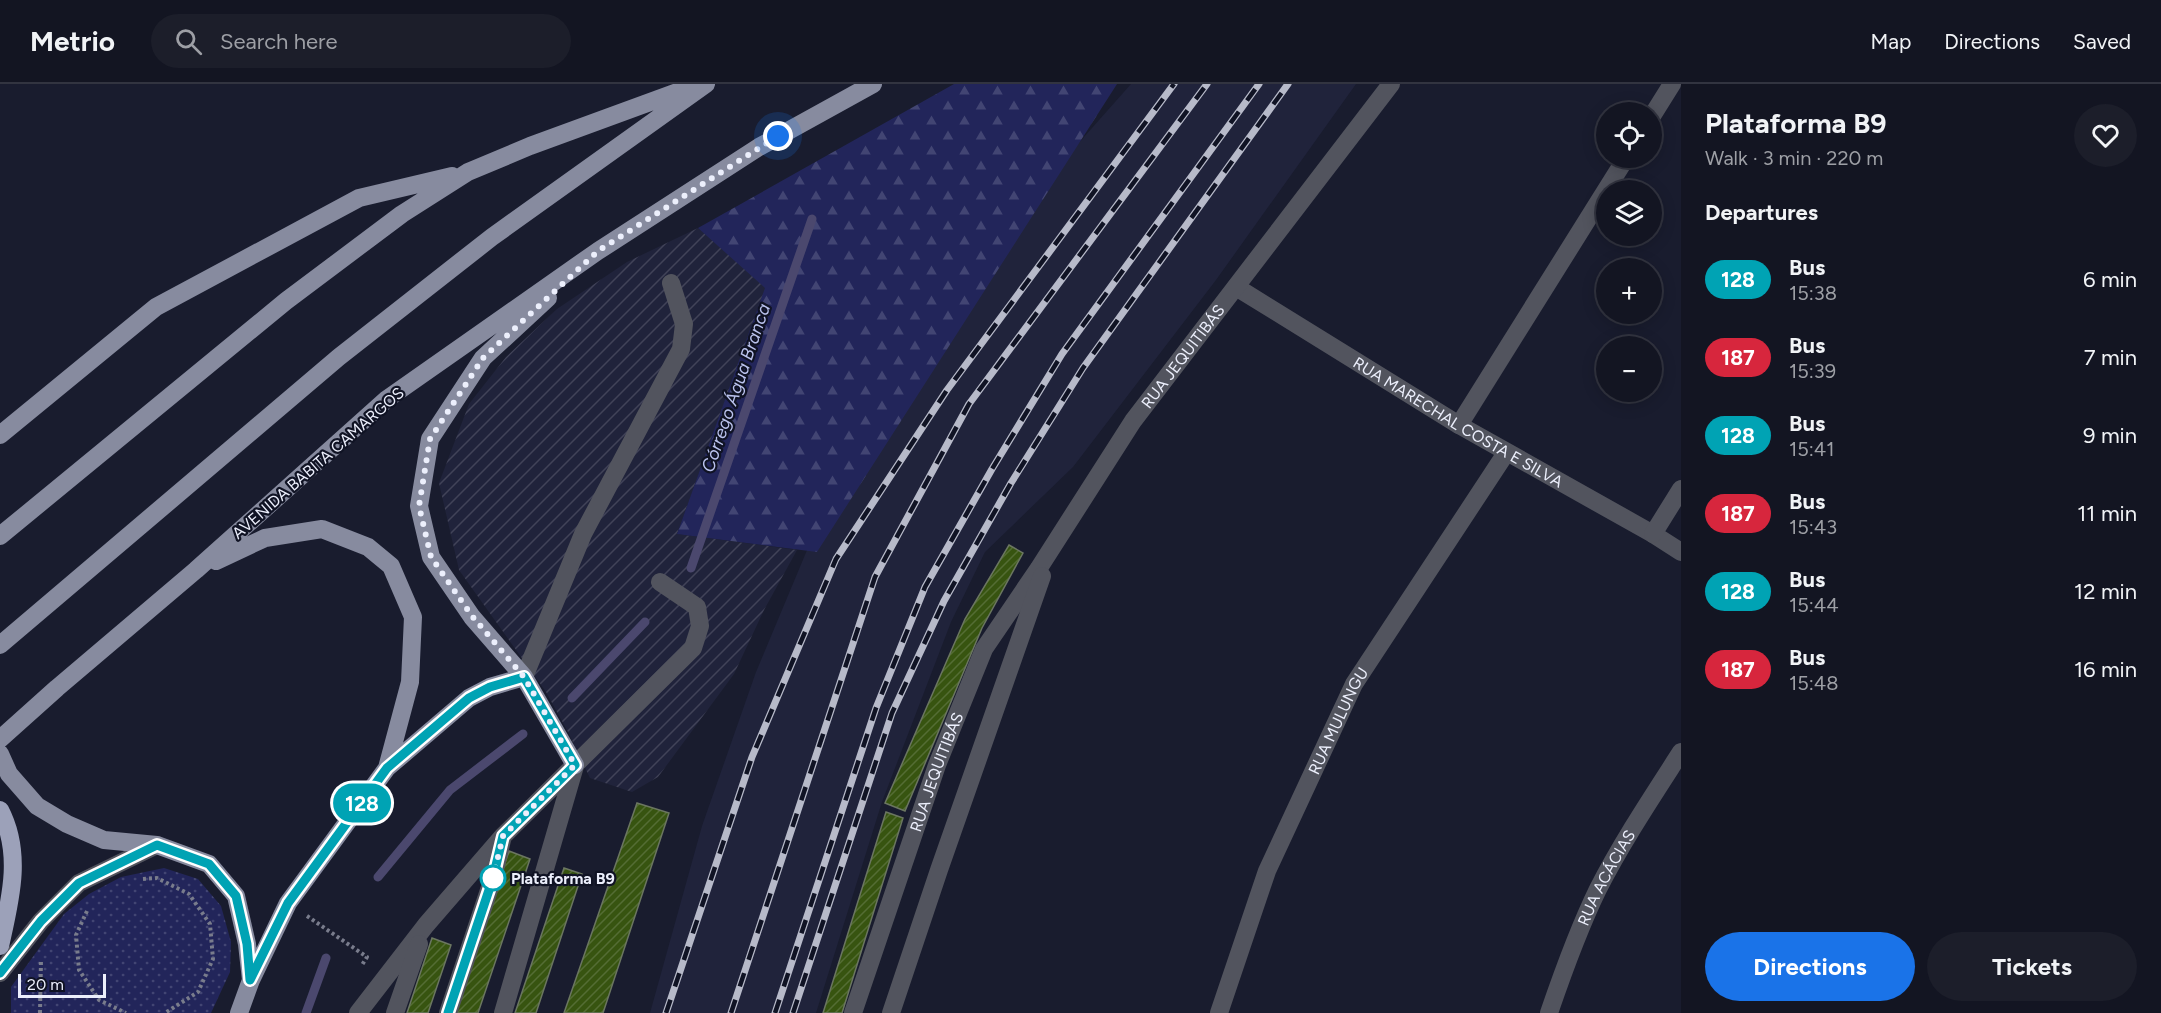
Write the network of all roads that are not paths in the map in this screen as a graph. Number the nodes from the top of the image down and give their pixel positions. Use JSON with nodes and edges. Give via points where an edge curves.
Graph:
{"nodes":[{"id":1,"x":698,"y":84,"type":"edge"},
{"id":2,"x":706,"y":84,"type":"edge"},
{"id":3,"x":873,"y":84,"type":"edge"},
{"id":4,"x":1391,"y":84,"type":"edge"},
{"id":5,"x":1672,"y":84,"type":"edge"},
{"id":6,"x":1661,"y":102,"type":"edge"},
{"id":7,"x":1620,"y":168,"type":"edge"},
{"id":8,"x":468,"y":172,"type":"junction"},
{"id":9,"x":598,"y":251,"type":"junction"},
{"id":10,"x":671,"y":283,"type":"dead end"},
{"id":11,"x":1236,"y":287,"type":"junction"},
{"id":12,"x":1459,"y":425,"type":"junction"},
{"id":13,"x":0,"y":435,"type":"edge"},
{"id":14,"x":1506,"y":453,"type":"junction"},
{"id":15,"x":1681,"y":489,"type":"edge"},
{"id":16,"x":1653,"y":534,"type":"junction"},
{"id":17,"x":0,"y":536,"type":"edge"},
{"id":18,"x":1053,"y":546,"type":"junction"},
{"id":19,"x":1681,"y":552,"type":"edge"},
{"id":20,"x":196,"y":570,"type":"junction"},
{"id":21,"x":660,"y":582,"type":"dead end"},
{"id":22,"x":0,"y":645,"type":"edge"},
{"id":23,"x":524,"y":677,"type":"junction"},
{"id":24,"x":0,"y":739,"type":"edge"},
{"id":25,"x":1681,"y":752,"type":"edge"},
{"id":26,"x":0,"y":754,"type":"edge"},
{"id":27,"x":575,"y":765,"type":"junction"},
{"id":28,"x":387,"y":768,"type":"junction"},
{"id":29,"x":0,"y":810,"type":"edge"},
{"id":30,"x":503,"y":836,"type":"junction"},
{"id":31,"x":157,"y":845,"type":"junction"},
{"id":32,"x":426,"y":925,"type":"junction"},
{"id":33,"x":0,"y":946,"type":"edge"},
{"id":34,"x":0,"y":973,"type":"edge"},
{"id":35,"x":250,"y":980,"type":"junction"},
{"id":36,"x":239,"y":1013,"type":"edge"},
{"id":37,"x":358,"y":1013,"type":"edge"},
{"id":38,"x":395,"y":1013,"type":"edge"},
{"id":39,"x":448,"y":1013,"type":"edge"},
{"id":40,"x":503,"y":1013,"type":"edge"},
{"id":41,"x":853,"y":1013,"type":"edge"},
{"id":42,"x":891,"y":1013,"type":"edge"},
{"id":43,"x":1219,"y":1013,"type":"edge"},
{"id":44,"x":1549,"y":1013,"type":"edge"}],
"edges":[{"from":1,"to":8,"type":"main road"},
{"from":2,"to":22,"type":"main road","via":[[492,237],[348,350]]},
{"from":3,"to":9,"type":"main road","name":"AVENIDA BABITA CAMARGOS","via":[[759,147]]},
{"from":4,"to":11,"type":"street","name":"RUA JEQUITIBÁS"},
{"from":5,"to":6,"type":"street"},
{"from":7,"to":12,"type":"street"},
{"from":8,"to":13,"type":"main road","via":[[359,198],[156,307]]},
{"from":8,"to":17,"type":"main road","via":[[402,214],[286,301]]},
{"from":9,"to":20,"type":"main road","name":"AVENIDA BABITA CAMARGOS","via":[[387,399]]},
{"from":9,"to":23,"type":"main road","via":[[483,358],[430,439],[419,506],[431,557],[472,616]]},
{"from":10,"to":23,"type":"street","via":[[684,324],[681,349],[583,534]]},
{"from":11,"to":12,"type":"street","name":"RUA MARECHAL COSTA E SILVA"},
{"from":11,"to":18,"type":"street","name":"RUA JEQUITIBÁS","via":[[1133,421]]},
{"from":12,"to":14,"type":"street","name":"RUA MARECHAL COSTA E SILVA"},
{"from":14,"to":16,"type":"street","name":"RUA MARECHAL COSTA E SILVA"},
{"from":14,"to":43,"type":"street","name":"RUA MULUNGU","via":[[1354,684],[1267,871]]},
{"from":15,"to":16,"type":"street"},
{"from":16,"to":19,"type":"street","name":"RUA MARECHAL COSTA E SILVA"},
{"from":18,"to":41,"type":"street","name":"RUA JEQUITIBÁS","via":[[984,649],[938,765]]},
{"from":18,"to":42,"type":"street","name":"RUA JEQUITIBÁS"},
{"from":20,"to":24,"type":"main road","name":"AVENIDA BABITA CAMARGOS"},
{"from":20,"to":28,"type":"main road","via":[[265,538],[322,529],[368,547],[391,566],[413,617],[410,682]]},
{"from":21,"to":27,"type":"street","via":[[697,607],[700,626],[693,648]]},
{"from":23,"to":27,"type":"main road"},
{"from":23,"to":28,"type":"main road","via":[[469,698]]},
{"from":25,"to":44,"type":"street","name":"RUA ACÁCIAS","via":[[1598,890]]},
{"from":26,"to":31,"type":"main road","via":[[9,774],[37,806],[67,824],[104,840]]},
{"from":27,"to":30,"type":"street"},
{"from":27,"to":40,"type":"street"},
{"from":28,"to":35,"type":"main road","via":[[288,903]]},
{"from":29,"to":33,"type":"highway","via":[[13,851],[12,889]]},
{"from":30,"to":32,"type":"street"},
{"from":30,"to":39,"type":"street"},
{"from":31,"to":34,"type":"street","via":[[79,883],[41,921]]},
{"from":31,"to":35,"type":"main road","via":[[209,864],[236,896]]},
{"from":32,"to":37,"type":"street"},
{"from":32,"to":38,"type":"street"},
{"from":35,"to":36,"type":"main road"}]}
